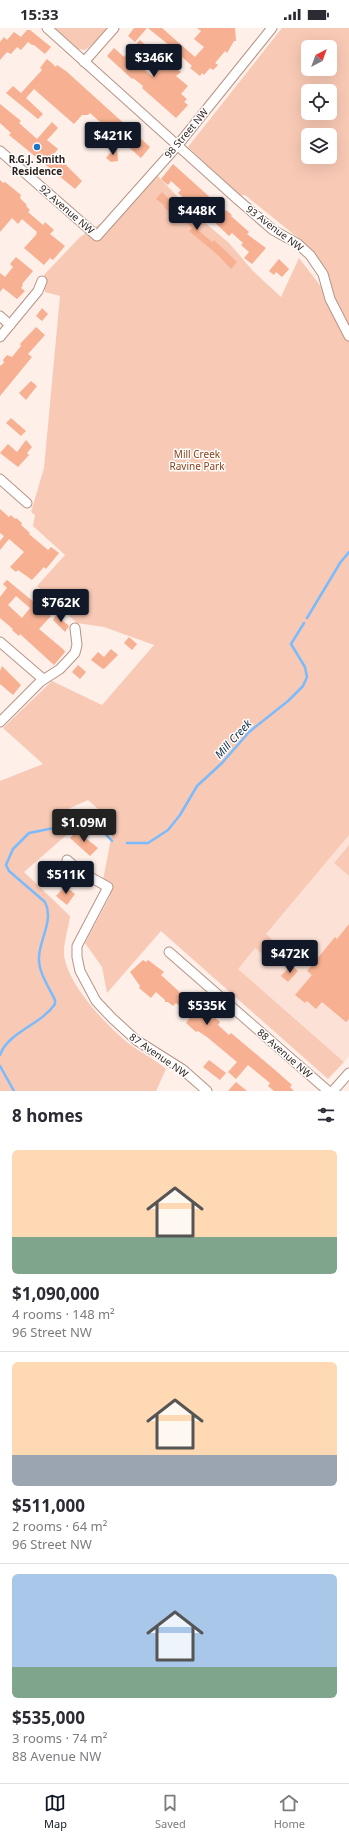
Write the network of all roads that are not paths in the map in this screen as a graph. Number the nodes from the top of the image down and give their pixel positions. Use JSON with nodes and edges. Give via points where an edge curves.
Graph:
{"nodes":[{"id":1,"x":47,"y":28,"type":"edge"},
{"id":2,"x":114,"y":28,"type":"edge"},
{"id":3,"x":272,"y":28,"type":"edge"},
{"id":4,"x":84,"y":62,"type":"junction"},
{"id":5,"x":176,"y":146,"type":"junction"},
{"id":6,"x":0,"y":151,"type":"edge"},
{"id":7,"x":97,"y":236,"type":"joint"},
{"id":8,"x":42,"y":280,"type":"dead end"},
{"id":9,"x":0,"y":316,"type":"edge"},
{"id":10,"x":10,"y":325,"type":"junction"},
{"id":11,"x":349,"y":336,"type":"edge"},
{"id":12,"x":0,"y":337,"type":"edge"},
{"id":13,"x":0,"y":479,"type":"edge"},
{"id":14,"x":27,"y":503,"type":"dead end"},
{"id":15,"x":76,"y":628,"type":"dead end"},
{"id":16,"x":0,"y":642,"type":"edge"},
{"id":17,"x":43,"y":680,"type":"junction"},
{"id":18,"x":0,"y":722,"type":"edge"},
{"id":19,"x":67,"y":860,"type":"dead end"},
{"id":20,"x":169,"y":952,"type":"dead end"},
{"id":21,"x":349,"y":1073,"type":"edge"},
{"id":22,"x":207,"y":1091,"type":"edge"},
{"id":23,"x":328,"y":1091,"type":"edge"},
{"id":24,"x":333,"y":1091,"type":"edge"}],
"edges":[{"from":1,"to":4,"type":"street","name":"93 Avenue NW"},
{"from":2,"to":4,"type":"street"},
{"from":3,"to":5,"type":"street","name":"98 Street NW"},
{"from":4,"to":5,"type":"street","name":"93 Avenue NW"},
{"from":5,"to":7,"type":"street","name":"98 Street NW"},
{"from":5,"to":11,"type":"street","name":"93 Avenue NW","via":[[273,230],[298,244],[310,255],[323,274],[330,299]]},
{"from":6,"to":7,"type":"street","name":"92 Avenue NW"},
{"from":8,"to":10,"type":"street","via":[[38,291]]},
{"from":9,"to":10,"type":"street"},
{"from":10,"to":12,"type":"street"},
{"from":13,"to":14,"type":"street"},
{"from":15,"to":17,"type":"street","via":[[75,653],[63,667]]},
{"from":16,"to":17,"type":"street"},
{"from":17,"to":18,"type":"street"},
{"from":19,"to":22,"type":"street","name":"87 Avenue NW","via":[[86,875],[108,887],[77,946],[78,963],[96,1001],[136,1040],[182,1070]]},
{"from":20,"to":23,"type":"street","name":"88 Avenue NW"},
{"from":21,"to":24,"type":"street"}]}
